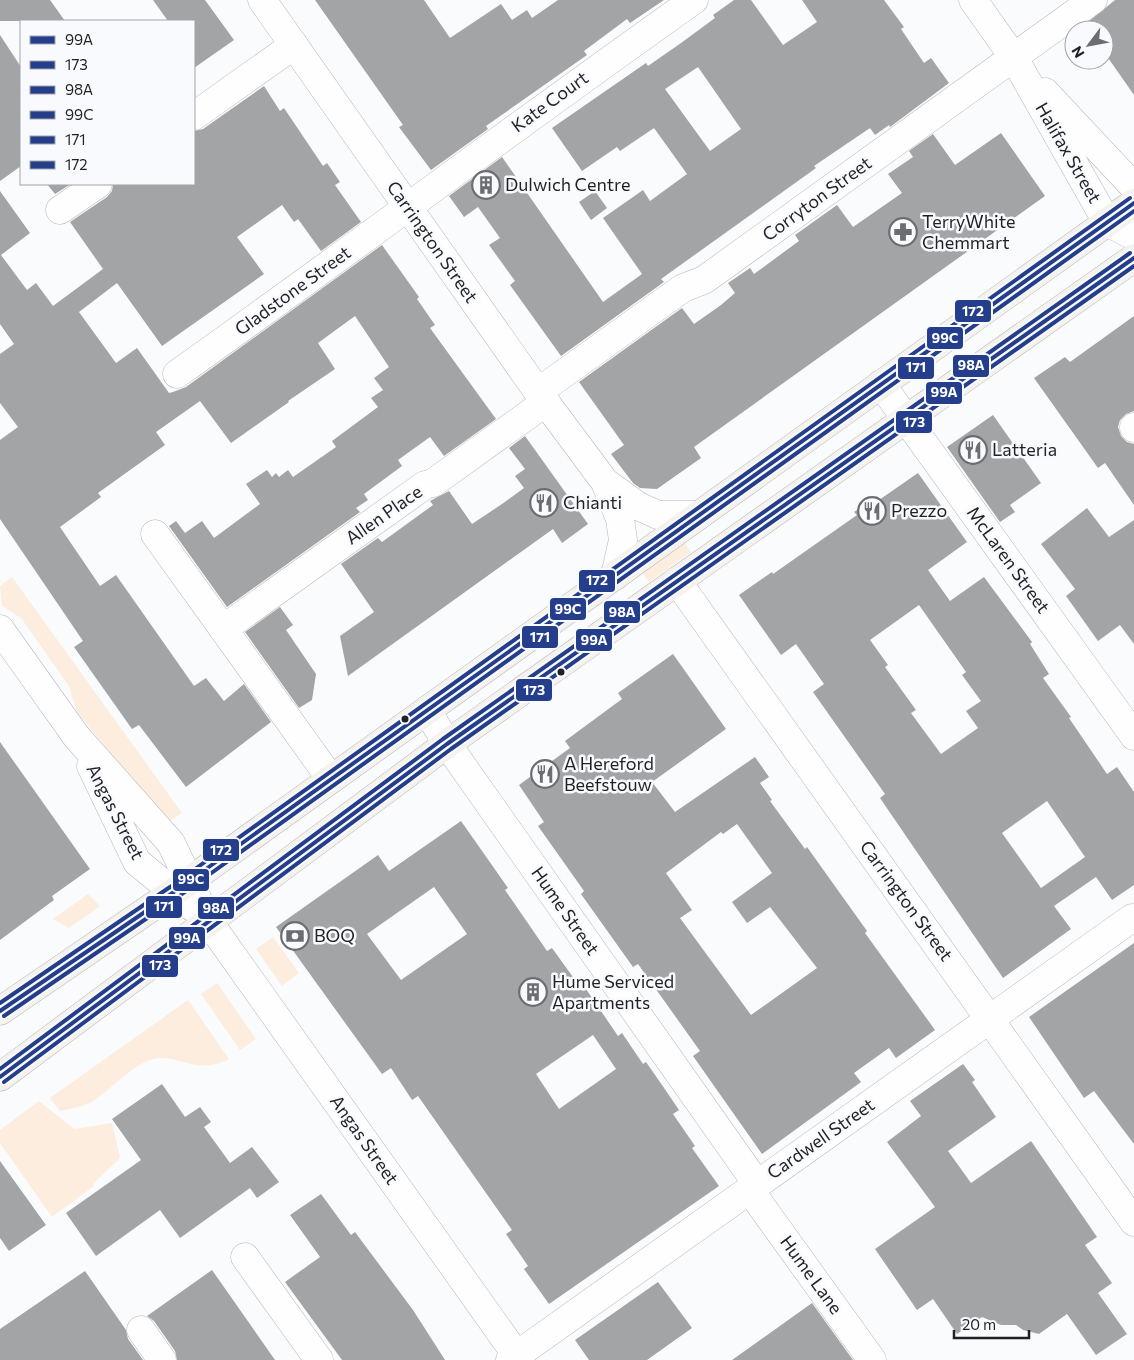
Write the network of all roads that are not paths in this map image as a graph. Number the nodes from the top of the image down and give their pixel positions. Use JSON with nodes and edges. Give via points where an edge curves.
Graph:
{"nodes":[{"id":1,"x":694,"y":0,"type":"edge"},
{"id":2,"x":973,"y":0,"type":"edge"},
{"id":3,"x":1093,"y":0,"type":"edge"},
{"id":4,"x":269,"y":2,"type":"edge"},
{"id":5,"x":294,"y":45,"type":"junction"},
{"id":6,"x":1014,"y":58,"type":"junction"},
{"id":7,"x":195,"y":115,"type":"edge"},
{"id":8,"x":97,"y":185,"type":"edge"},
{"id":9,"x":1134,"y":187,"type":"edge"},
{"id":10,"x":1134,"y":203,"type":"edge"},
{"id":11,"x":408,"y":207,"type":"junction"},
{"id":12,"x":60,"y":210,"type":"dead end"},
{"id":13,"x":1108,"y":222,"type":"junction"},
{"id":14,"x":1134,"y":236,"type":"edge"},
{"id":15,"x":1134,"y":258,"type":"edge"},
{"id":16,"x":177,"y":374,"type":"dead end"},
{"id":17,"x":881,"y":384,"type":"junction"},
{"id":18,"x":542,"y":397,"type":"junction"},
{"id":19,"x":906,"y":420,"type":"junction"},
{"id":20,"x":605,"y":482,"type":"junction"},
{"id":21,"x":699,"y":515,"type":"junction"},
{"id":22,"x":155,"y":534,"type":"dead end"},
{"id":23,"x":615,"y":576,"type":"junction"},
{"id":24,"x":677,"y":581,"type":"junction"},
{"id":25,"x":0,"y":629,"type":"edge"},
{"id":26,"x":223,"y":629,"type":"junction"},
{"id":27,"x":427,"y":710,"type":"junction"},
{"id":28,"x":76,"y":736,"type":"junction"},
{"id":29,"x":1134,"y":736,"type":"edge"},
{"id":30,"x":448,"y":744,"type":"junction"},
{"id":31,"x":331,"y":779,"type":"junction"},
{"id":32,"x":181,"y":887,"type":"junction"},
{"id":33,"x":1132,"y":918,"type":"dead end"},
{"id":34,"x":208,"y":921,"type":"junction"},
{"id":35,"x":0,"y":1011,"type":"edge"},
{"id":36,"x":990,"y":1019,"type":"junction"},
{"id":37,"x":0,"y":1077,"type":"edge"},
{"id":38,"x":753,"y":1187,"type":"junction"},
{"id":39,"x":1134,"y":1222,"type":"edge"},
{"id":40,"x":245,"y":1256,"type":"dead end"},
{"id":41,"x":141,"y":1330,"type":"dead end"},
{"id":42,"x":515,"y":1358,"type":"edge"},
{"id":43,"x":162,"y":1360,"type":"edge"},
{"id":44,"x":319,"y":1360,"type":"edge"},
{"id":45,"x":872,"y":1360,"type":"edge"}],
"edges":[{"from":1,"to":11,"type":"street","name":"Kate Court"},
{"from":2,"to":6,"type":"street","name":"Halifax Street"},
{"from":3,"to":6,"type":"street","name":"Corryton Street"},
{"from":4,"to":5,"type":"street","name":"Carrington Street"},
{"from":5,"to":7,"type":"street"},
{"from":5,"to":11,"type":"street","name":"Carrington Street"},
{"from":6,"to":9,"type":"street","name":"Halifax Street"},
{"from":6,"to":13,"type":"street","name":"Halifax Street"},
{"from":6,"to":18,"type":"street","name":"Corryton Street","via":[[704,280],[683,288]]},
{"from":8,"to":12,"type":"street"},
{"from":10,"to":13,"type":"main road"},
{"from":11,"to":16,"type":"street","name":"Gladstone Street"},
{"from":11,"to":18,"type":"street","name":"Carrington Street"},
{"from":13,"to":14,"type":"street","name":"Halifax Street"},
{"from":13,"to":17,"type":"main road"},
{"from":15,"to":19,"type":"main road"},
{"from":17,"to":19,"type":"street","name":"McLaren Street"},
{"from":17,"to":21,"type":"main road"},
{"from":18,"to":20,"type":"street","name":"Carrington Street"},
{"from":18,"to":26,"type":"street","name":"Allen Place","via":[[433,483],[425,485]]},
{"from":19,"to":24,"type":"main road"},
{"from":19,"to":29,"type":"street","name":"McLaren Street"},
{"from":20,"to":21,"type":"street","name":"Carrington Street","via":[[638,506],[658,515]]},
{"from":20,"to":23,"type":"street","name":"Carrington Street","via":[[620,519],[623,540]]},
{"from":21,"to":23,"type":"main road"},
{"from":22,"to":26,"type":"street"},
{"from":23,"to":27,"type":"main road"},
{"from":24,"to":30,"type":"main road"},
{"from":24,"to":36,"type":"street","name":"Carrington Street"},
{"from":25,"to":28,"type":"street","name":"Angas Street"},
{"from":26,"to":31,"type":"street"},
{"from":27,"to":30,"type":"street","name":"Hume Street"},
{"from":27,"to":31,"type":"main road"},
{"from":28,"to":32,"type":"street","name":"Angas Street","via":[[171,843]]},
{"from":28,"to":32,"type":"street","name":"Angas Street","via":[[137,862]]},
{"from":30,"to":34,"type":"main road"},
{"from":30,"to":38,"type":"street","name":"Hume Street"},
{"from":31,"to":32,"type":"main road"},
{"from":32,"to":34,"type":"street","name":"Angas Street"},
{"from":32,"to":35,"type":"main road"},
{"from":33,"to":36,"type":"street","name":"Cardwell Street"},
{"from":34,"to":37,"type":"main road"},
{"from":34,"to":42,"type":"street","name":"Angas Street"},
{"from":36,"to":38,"type":"street","name":"Cardwell Street"},
{"from":36,"to":39,"type":"street","name":"Carrington Street"},
{"from":38,"to":42,"type":"street","name":"Cardwell Street"},
{"from":38,"to":45,"type":"street","name":"Hume Lane"},
{"from":40,"to":44,"type":"street"},
{"from":41,"to":43,"type":"street"}]}
